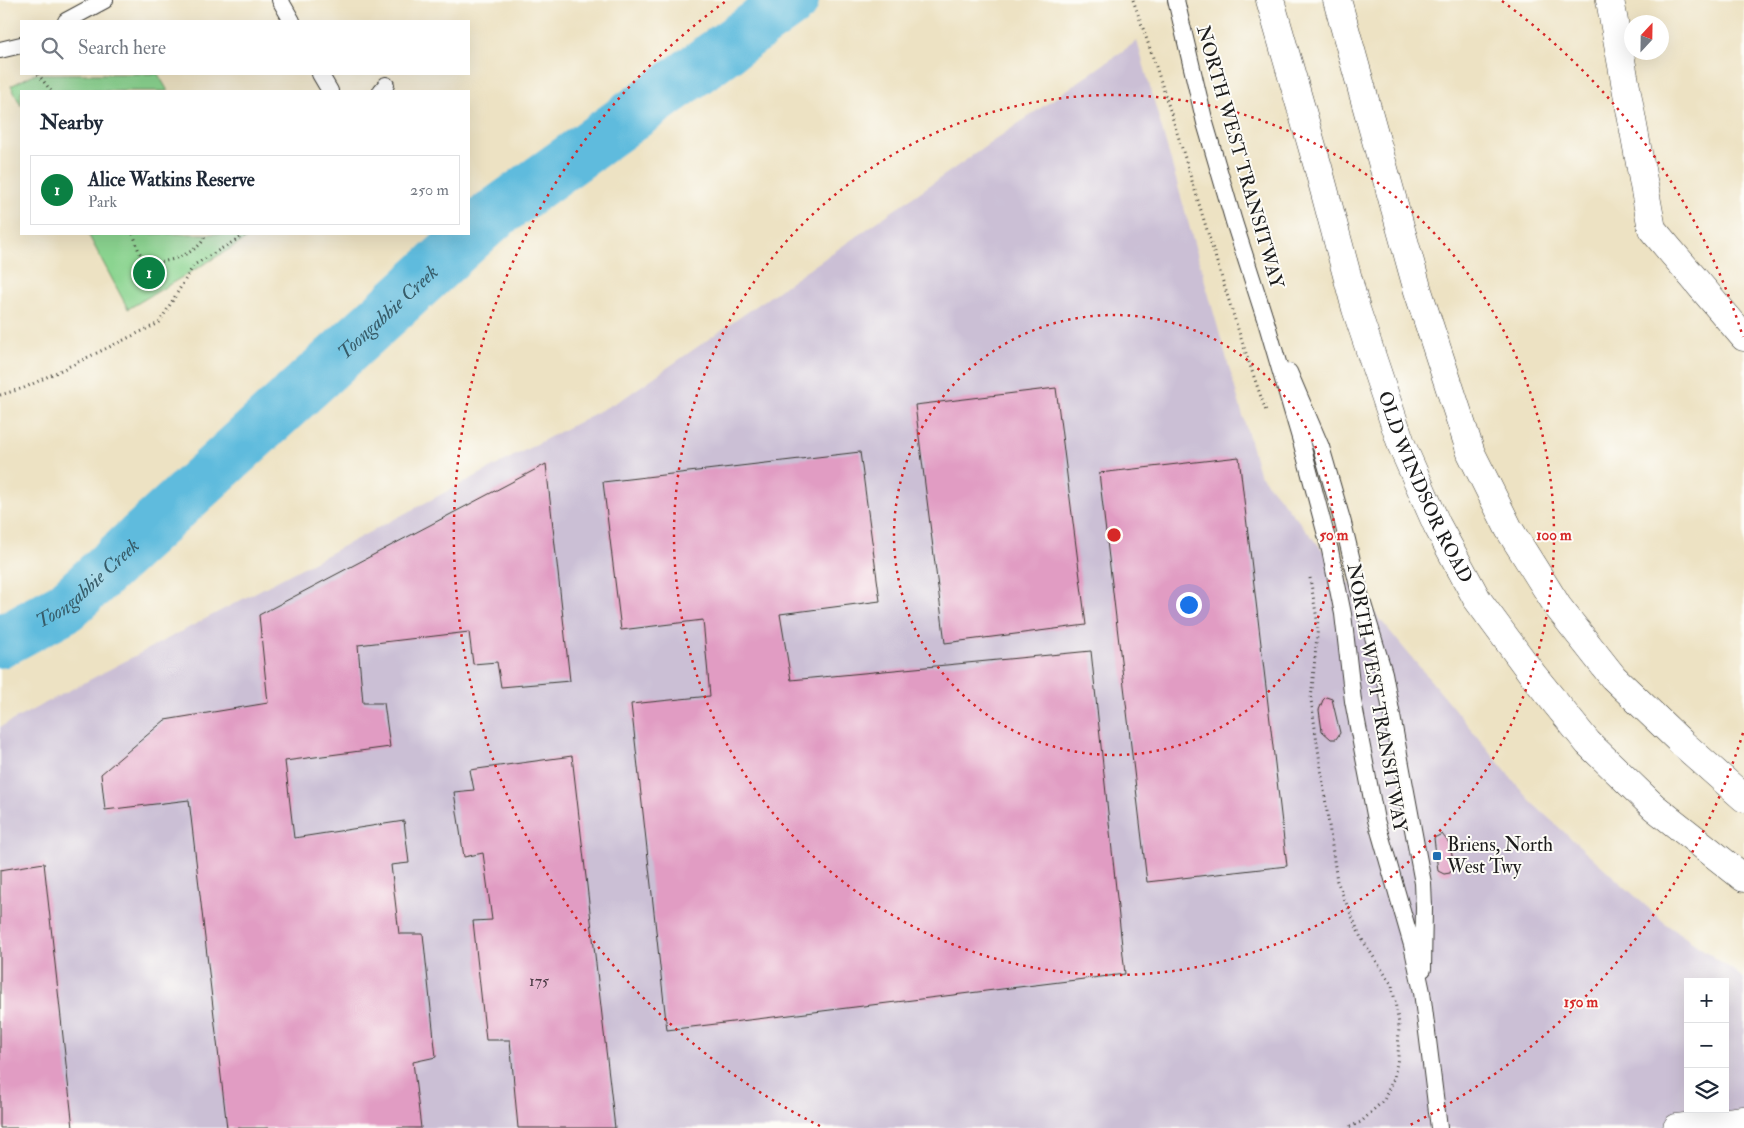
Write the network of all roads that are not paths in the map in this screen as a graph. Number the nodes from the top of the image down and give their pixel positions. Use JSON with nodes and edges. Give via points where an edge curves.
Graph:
{"nodes":[{"id":1,"x":105,"y":0,"type":"edge"},
{"id":2,"x":280,"y":0,"type":"edge"},
{"id":3,"x":1176,"y":0,"type":"edge"},
{"id":4,"x":1270,"y":0,"type":"edge"},
{"id":5,"x":1337,"y":0,"type":"edge"},
{"id":6,"x":1610,"y":0,"type":"edge"},
{"id":7,"x":68,"y":20,"type":"edge"},
{"id":8,"x":291,"y":20,"type":"edge"},
{"id":9,"x":20,"y":45,"type":"edge"},
{"id":10,"x":0,"y":50,"type":"edge"},
{"id":11,"x":321,"y":75,"type":"edge"},
{"id":12,"x":329,"y":90,"type":"edge"},
{"id":13,"x":1267,"y":325,"type":"junction"},
{"id":14,"x":1744,"y":337,"type":"edge"},
{"id":15,"x":1744,"y":798,"type":"edge"},
{"id":16,"x":1744,"y":878,"type":"edge"},
{"id":17,"x":1422,"y":992,"type":"junction"},
{"id":18,"x":1744,"y":1120,"type":"edge"},
{"id":19,"x":1439,"y":1128,"type":"edge"},
{"id":20,"x":1677,"y":1128,"type":"edge"}],
"edges":[{"from":1,"to":7,"type":"lane"},
{"from":2,"to":8,"type":"lane"},
{"from":3,"to":13,"type":"lane","name":"NORTH WEST TRANSITWAY","via":[[1205,123]]},
{"from":4,"to":16,"type":"main road","name":"OLD WINDSOR ROAD","via":[[1356,309],[1402,446],[1437,525],[1477,599],[1588,743],[1654,807]]},
{"from":5,"to":15,"type":"main road","via":[[1418,291],[1471,453],[1509,529],[1558,607],[1613,677]]},
{"from":6,"to":14,"type":"main road","via":[[1652,229]]},
{"from":9,"to":10,"type":"lane"},
{"from":11,"to":12,"type":"lane"},
{"from":13,"to":17,"type":"lane","name":"NORTH WEST TRANSITWAY","via":[[1330,550],[1343,614],[1353,701],[1376,820]]},
{"from":13,"to":17,"type":"lane","name":"NORTH WEST TRANSITWAY","via":[[1321,447],[1384,673],[1423,882]]},
{"from":17,"to":19,"type":"lane","name":"NORTH WEST TRANSITWAY"},
{"from":18,"to":20,"type":"main road"}]}
